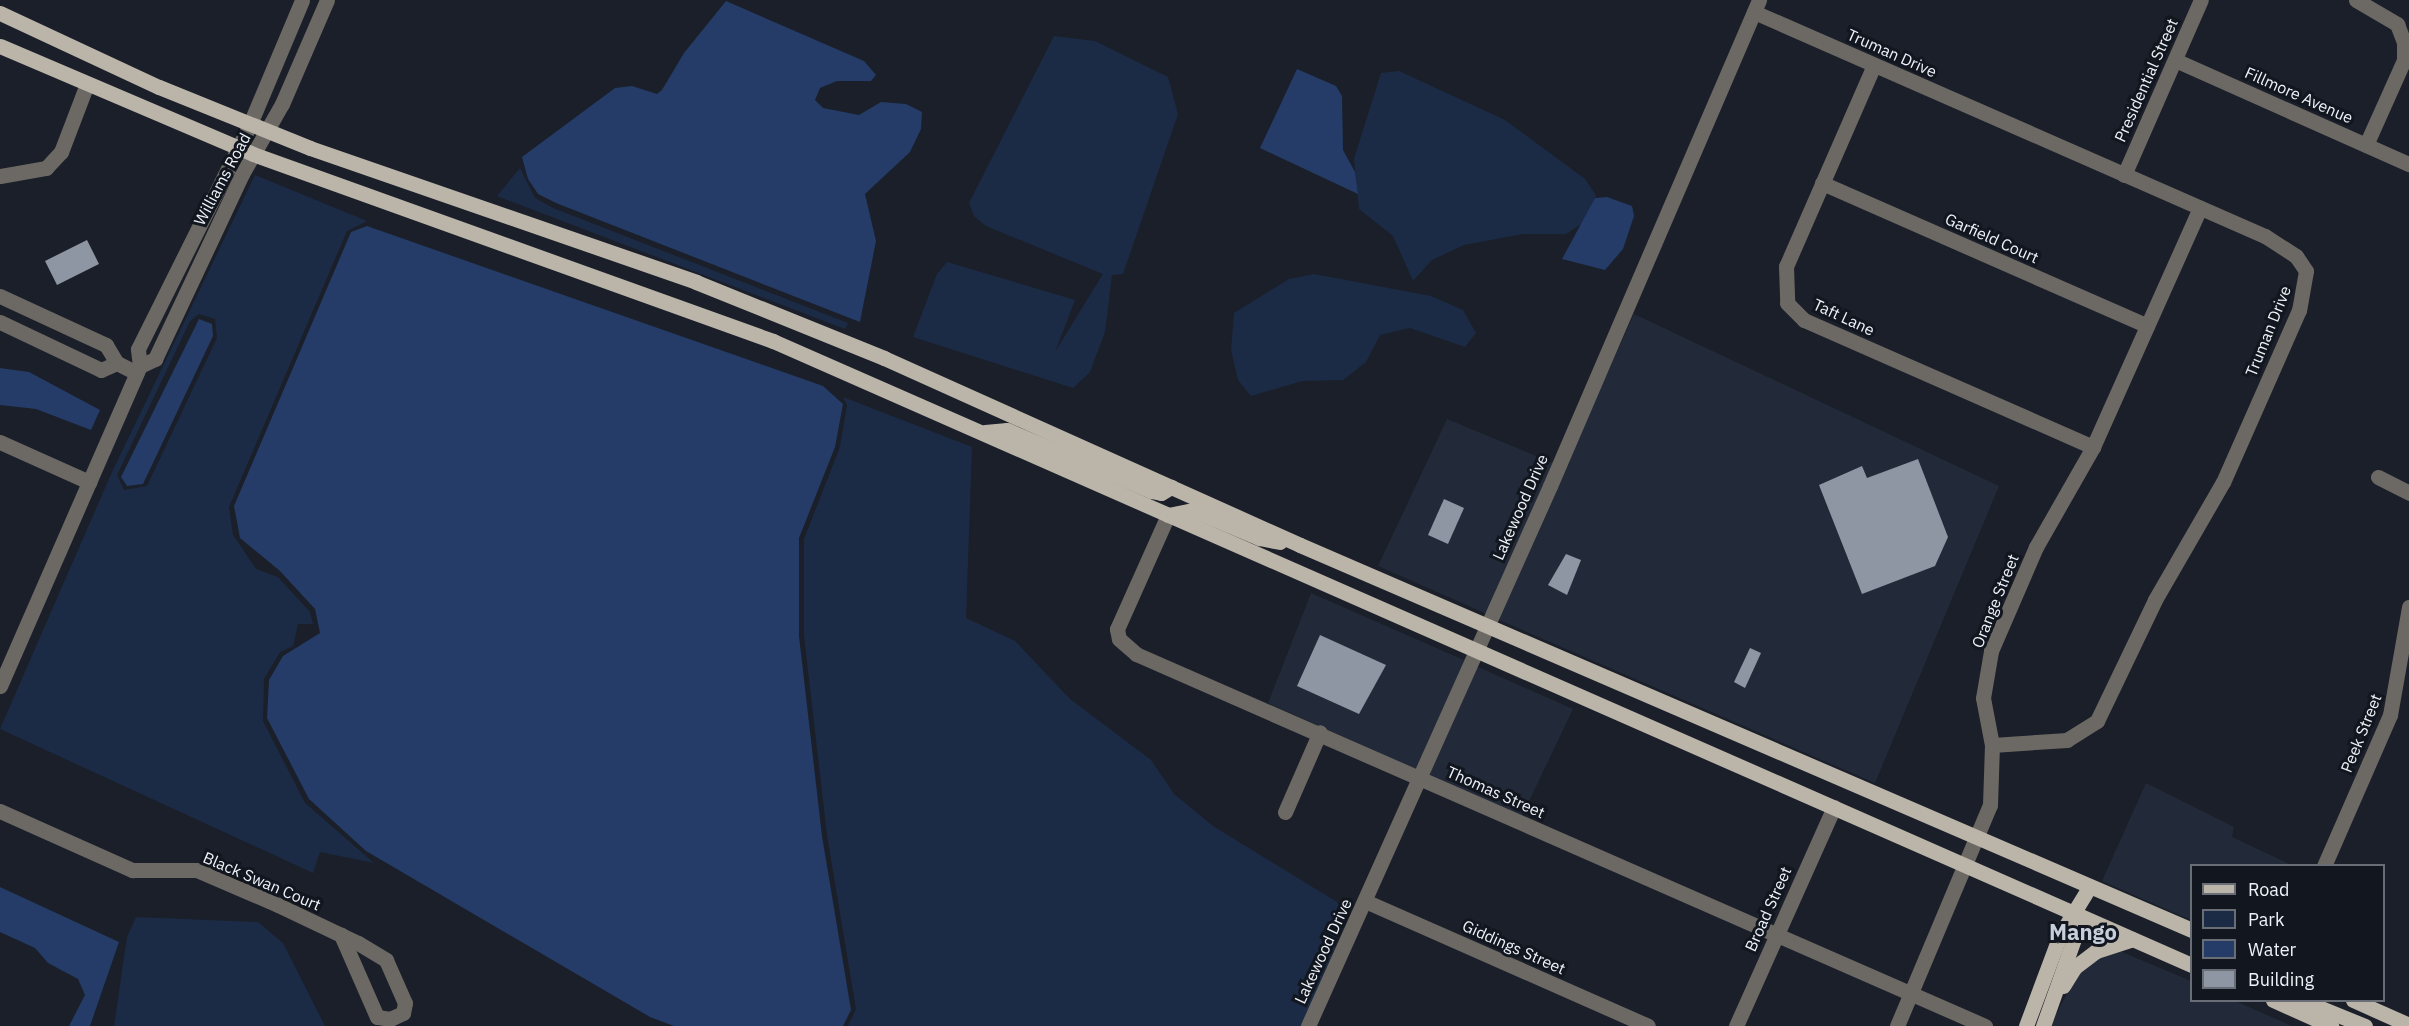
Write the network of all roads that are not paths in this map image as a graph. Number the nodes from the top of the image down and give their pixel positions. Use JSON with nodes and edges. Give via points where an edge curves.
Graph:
{"nodes":[{"id":1,"x":302,"y":0,"type":"edge"},
{"id":2,"x":327,"y":0,"type":"edge"},
{"id":3,"x":2201,"y":0,"type":"edge"},
{"id":4,"x":2356,"y":0,"type":"edge"},
{"id":5,"x":1756,"y":6,"type":"edge"},
{"id":6,"x":0,"y":13,"type":"edge"},
{"id":7,"x":0,"y":46,"type":"edge"},
{"id":8,"x":2175,"y":60,"type":"junction"},
{"id":9,"x":1874,"y":65,"type":"junction"},
{"id":10,"x":87,"y":84,"type":"junction"},
{"id":11,"x":250,"y":124,"type":"junction"},
{"id":12,"x":268,"y":131,"type":"junction"},
{"id":13,"x":2366,"y":145,"type":"junction"},
{"id":14,"x":236,"y":147,"type":"junction"},
{"id":15,"x":253,"y":154,"type":"junction"},
{"id":16,"x":2409,"y":164,"type":"edge"},
{"id":17,"x":1,"y":173,"type":"edge"},
{"id":18,"x":2124,"y":175,"type":"junction"},
{"id":19,"x":1822,"y":183,"type":"junction"},
{"id":20,"x":2199,"y":208,"type":"junction"},
{"id":21,"x":0,"y":296,"type":"edge"},
{"id":22,"x":0,"y":322,"type":"edge"},
{"id":23,"x":2147,"y":326,"type":"junction"},
{"id":24,"x":117,"y":363,"type":"junction"},
{"id":25,"x":139,"y":370,"type":"junction"},
{"id":26,"x":982,"y":432,"type":"junction"},
{"id":27,"x":0,"y":442,"type":"edge"},
{"id":28,"x":2093,"y":447,"type":"junction"},
{"id":29,"x":2378,"y":477,"type":"dead end"},
{"id":30,"x":89,"y":482,"type":"junction"},
{"id":31,"x":1171,"y":487,"type":"junction"},
{"id":32,"x":2409,"y":493,"type":"edge"},
{"id":33,"x":1168,"y":515,"type":"junction"},
{"id":34,"x":1300,"y":545,"type":"junction"},
{"id":35,"x":2409,"y":607,"type":"edge"},
{"id":36,"x":1488,"y":626,"type":"junction"},
{"id":37,"x":1476,"y":652,"type":"junction"},
{"id":38,"x":0,"y":686,"type":"edge"},
{"id":39,"x":1320,"y":732,"type":"junction"},
{"id":40,"x":1992,"y":745,"type":"junction"},
{"id":41,"x":1421,"y":778,"type":"junction"},
{"id":42,"x":1833,"y":807,"type":"junction"},
{"id":43,"x":0,"y":811,"type":"edge"},
{"id":44,"x":1284,"y":812,"type":"dead end"},
{"id":45,"x":1977,"y":838,"type":"junction"},
{"id":46,"x":2325,"y":864,"type":"edge"},
{"id":47,"x":1966,"y":866,"type":"junction"},
{"id":48,"x":2090,"y":886,"type":"junction"},
{"id":49,"x":1365,"y":902,"type":"junction"},
{"id":50,"x":2077,"y":914,"type":"junction"},
{"id":51,"x":2190,"y":929,"type":"edge"},
{"id":52,"x":341,"y":935,"type":"junction"},
{"id":53,"x":1776,"y":935,"type":"junction"},
{"id":54,"x":2132,"y":939,"type":"junction"},
{"id":55,"x":2190,"y":964,"type":"edge"},
{"id":56,"x":1912,"y":993,"type":"junction"},
{"id":57,"x":2278,"y":1002,"type":"edge"},
{"id":58,"x":2306,"y":1002,"type":"edge"},
{"id":59,"x":2357,"y":1002,"type":"edge"},
{"id":60,"x":2051,"y":1004,"type":"junction"},
{"id":61,"x":2409,"y":1025,"type":"edge"},
{"id":62,"x":1308,"y":1026,"type":"edge"},
{"id":63,"x":1648,"y":1026,"type":"edge"},
{"id":64,"x":1736,"y":1026,"type":"edge"},
{"id":65,"x":1897,"y":1026,"type":"edge"},
{"id":66,"x":1985,"y":1026,"type":"edge"},
{"id":67,"x":2025,"y":1026,"type":"edge"},
{"id":68,"x":2043,"y":1026,"type":"edge"},
{"id":69,"x":2331,"y":1026,"type":"edge"},
{"id":70,"x":2365,"y":1026,"type":"edge"}],
"edges":[{"from":1,"to":11,"type":"street","name":"Williams Road"},
{"from":2,"to":12,"type":"street","name":"Williams Road"},
{"from":3,"to":8,"type":"street","name":"Presidential Street"},
{"from":4,"to":13,"type":"street","via":[[2397,24],[2404,42],[2404,60]]},
{"from":5,"to":9,"type":"street","name":"Truman Drive"},
{"from":5,"to":36,"type":"street","name":"Lakewood Drive"},
{"from":6,"to":11,"type":"main road"},
{"from":7,"to":10,"type":"main road"},
{"from":8,"to":13,"type":"street","name":"Fillmore Avenue"},
{"from":8,"to":18,"type":"street","name":"Presidential Street"},
{"from":9,"to":18,"type":"street","name":"Truman Drive"},
{"from":9,"to":19,"type":"street","name":"Taft Lane"},
{"from":10,"to":14,"type":"main road"},
{"from":10,"to":17,"type":"street","via":[[61,152],[46,168]]},
{"from":11,"to":12,"type":"main road"},
{"from":11,"to":14,"type":"street","name":"Williams Road"},
{"from":12,"to":15,"type":"street","name":"Williams Road"},
{"from":12,"to":31,"type":"main road","via":[[696,282],[884,358]]},
{"from":13,"to":16,"type":"street","name":"Fillmore Avenue"},
{"from":14,"to":15,"type":"main road"},
{"from":14,"to":25,"type":"street","name":"Williams Road","via":[[138,349]]},
{"from":15,"to":25,"type":"street","name":"Williams Road","via":[[155,359]]},
{"from":15,"to":26,"type":"main road","via":[[688,306]]},
{"from":18,"to":20,"type":"street","name":"Truman Drive"},
{"from":19,"to":23,"type":"street","name":"Garfield Court"},
{"from":19,"to":28,"type":"street","name":"Taft Lane","via":[[1786,266],[1783,284],[1787,303],[1804,320]]},
{"from":20,"to":23,"type":"street","name":"Orange Street"},
{"from":20,"to":40,"type":"street","name":"Truman Drive","via":[[2265,236],[2296,256],[2306,271],[2299,310],[2223,482],[2155,600],[2097,721],[2067,740]]},
{"from":21,"to":24,"type":"street","via":[[106,345]]},
{"from":22,"to":24,"type":"street","via":[[101,370]]},
{"from":23,"to":28,"type":"street","name":"Orange Street"},
{"from":24,"to":25,"type":"street"},
{"from":25,"to":30,"type":"street","name":"Williams Road"},
{"from":26,"to":31,"type":"main road","via":[[1007,430],[1151,491],[1161,493]]},
{"from":26,"to":33,"type":"main road"},
{"from":27,"to":30,"type":"street"},
{"from":28,"to":40,"type":"street","name":"Orange Street","via":[[2036,547],[1991,651],[1983,698]]},
{"from":29,"to":32,"type":"street"},
{"from":30,"to":38,"type":"street","name":"Williams Road"},
{"from":31,"to":34,"type":"main road"},
{"from":33,"to":34,"type":"main road","via":[[1193,510],[1259,538]]},
{"from":33,"to":37,"type":"main road"},
{"from":33,"to":39,"type":"street","name":"Thomas Street","via":[[1120,617],[1119,639],[1136,654]]},
{"from":34,"to":36,"type":"main road"},
{"from":35,"to":46,"type":"street","name":"Peek Street","via":[[2390,715]]},
{"from":36,"to":37,"type":"street","name":"Lakewood Drive"},
{"from":36,"to":45,"type":"main road"},
{"from":37,"to":41,"type":"street","name":"Lakewood Drive"},
{"from":37,"to":42,"type":"main road"},
{"from":39,"to":41,"type":"street","name":"Thomas Street"},
{"from":39,"to":44,"type":"street"},
{"from":40,"to":45,"type":"street","name":"Orange Street","via":[[1990,805]]},
{"from":41,"to":49,"type":"street","name":"Lakewood Drive"},
{"from":41,"to":53,"type":"street","name":"Thomas Street"},
{"from":42,"to":47,"type":"main road"},
{"from":42,"to":53,"type":"street","name":"Broad Street"},
{"from":43,"to":52,"type":"street","name":"Black Swan Court","via":[[132,870],[197,870]]},
{"from":45,"to":47,"type":"street","name":"Orange Street"},
{"from":45,"to":48,"type":"main road"},
{"from":47,"to":50,"type":"main road"},
{"from":47,"to":56,"type":"street","name":"Orange Street"},
{"from":48,"to":50,"type":"main road"},
{"from":48,"to":51,"type":"main road"},
{"from":49,"to":62,"type":"street","name":"Lakewood Drive"},
{"from":49,"to":63,"type":"street","name":"Giddings Street"},
{"from":50,"to":54,"type":"main road"},
{"from":50,"to":60,"type":"main road","via":[[2074,939]]},
{"from":50,"to":67,"type":"main road","via":[[2060,935]]},
{"from":52,"to":52,"type":"street","name":"Black Swan Court","via":[[377,1017],[390,1019],[403,1013],[405,1003],[386,960]]},
{"from":53,"to":56,"type":"street","name":"Thomas Street"},
{"from":53,"to":64,"type":"street","name":"Broad Street"},
{"from":54,"to":55,"type":"main road"},
{"from":54,"to":60,"type":"main road","via":[[2096,951],[2075,967]]},
{"from":56,"to":65,"type":"street","name":"Orange Street"},
{"from":56,"to":66,"type":"street","name":"Thomas Street"},
{"from":57,"to":69,"type":"main road"},
{"from":58,"to":70,"type":"main road"},
{"from":59,"to":61,"type":"main road"},
{"from":60,"to":68,"type":"main road"}]}
